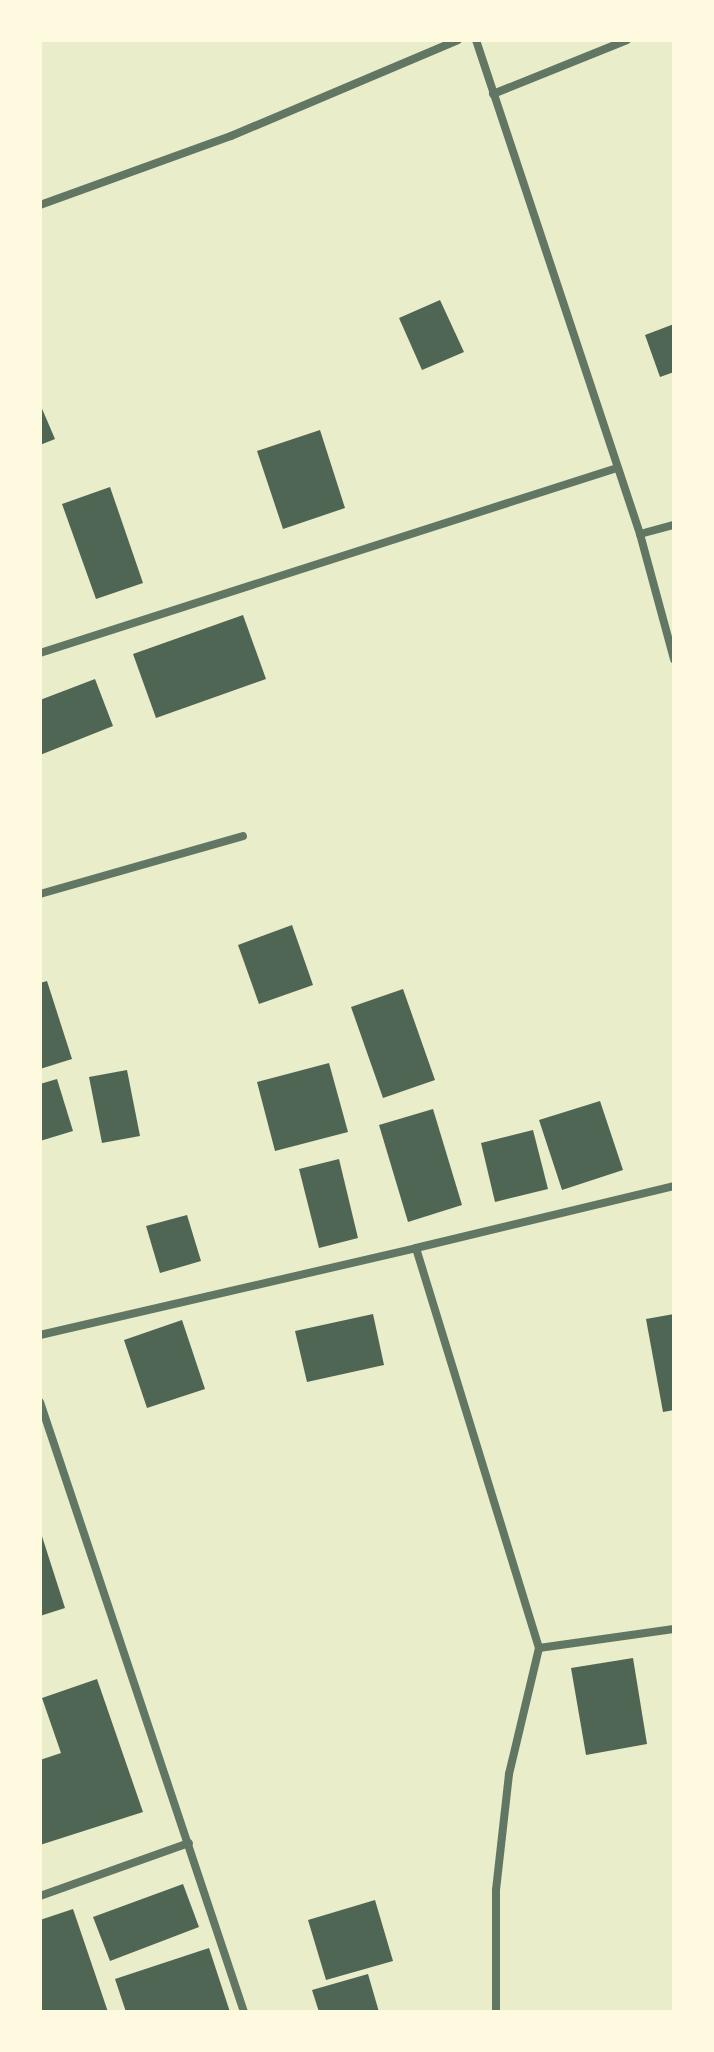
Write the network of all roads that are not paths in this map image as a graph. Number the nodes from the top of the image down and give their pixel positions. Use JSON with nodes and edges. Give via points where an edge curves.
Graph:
{"nodes":[{"id":1,"x":458,"y":40,"type":"edge"},
{"id":2,"x":476,"y":40,"type":"edge"},
{"id":3,"x":627,"y":40,"type":"edge"},
{"id":4,"x":493,"y":94,"type":"junction"},
{"id":5,"x":40,"y":205,"type":"edge"},
{"id":6,"x":617,"y":468,"type":"junction"},
{"id":7,"x":674,"y":525,"type":"edge"},
{"id":8,"x":640,"y":534,"type":"junction"},
{"id":9,"x":40,"y":653,"type":"edge"},
{"id":10,"x":674,"y":659,"type":"edge"},
{"id":11,"x":243,"y":836,"type":"dead end"},
{"id":12,"x":40,"y":894,"type":"edge"},
{"id":13,"x":674,"y":1186,"type":"edge"},
{"id":14,"x":416,"y":1248,"type":"junction"},
{"id":15,"x":40,"y":1335,"type":"edge"},
{"id":16,"x":40,"y":1402,"type":"edge"},
{"id":17,"x":674,"y":1629,"type":"edge"},
{"id":18,"x":539,"y":1648,"type":"junction"},
{"id":19,"x":189,"y":1843,"type":"junction"},
{"id":20,"x":40,"y":1896,"type":"edge"},
{"id":21,"x":244,"y":2012,"type":"edge"},
{"id":22,"x":496,"y":2012,"type":"edge"}],
"edges":[{"from":1,"to":5,"type":"street","via":[[231,136]]},
{"from":2,"to":4,"type":"street"},
{"from":3,"to":4,"type":"street"},
{"from":4,"to":6,"type":"street"},
{"from":6,"to":8,"type":"street"},
{"from":6,"to":9,"type":"street"},
{"from":7,"to":8,"type":"street"},
{"from":8,"to":10,"type":"street"},
{"from":11,"to":12,"type":"street"},
{"from":13,"to":14,"type":"street"},
{"from":14,"to":15,"type":"street"},
{"from":14,"to":18,"type":"street"},
{"from":16,"to":19,"type":"street"},
{"from":17,"to":18,"type":"street"},
{"from":18,"to":22,"type":"street","via":[[509,1774],[496,1890]]},
{"from":19,"to":20,"type":"street"},
{"from":19,"to":21,"type":"street"}]}
